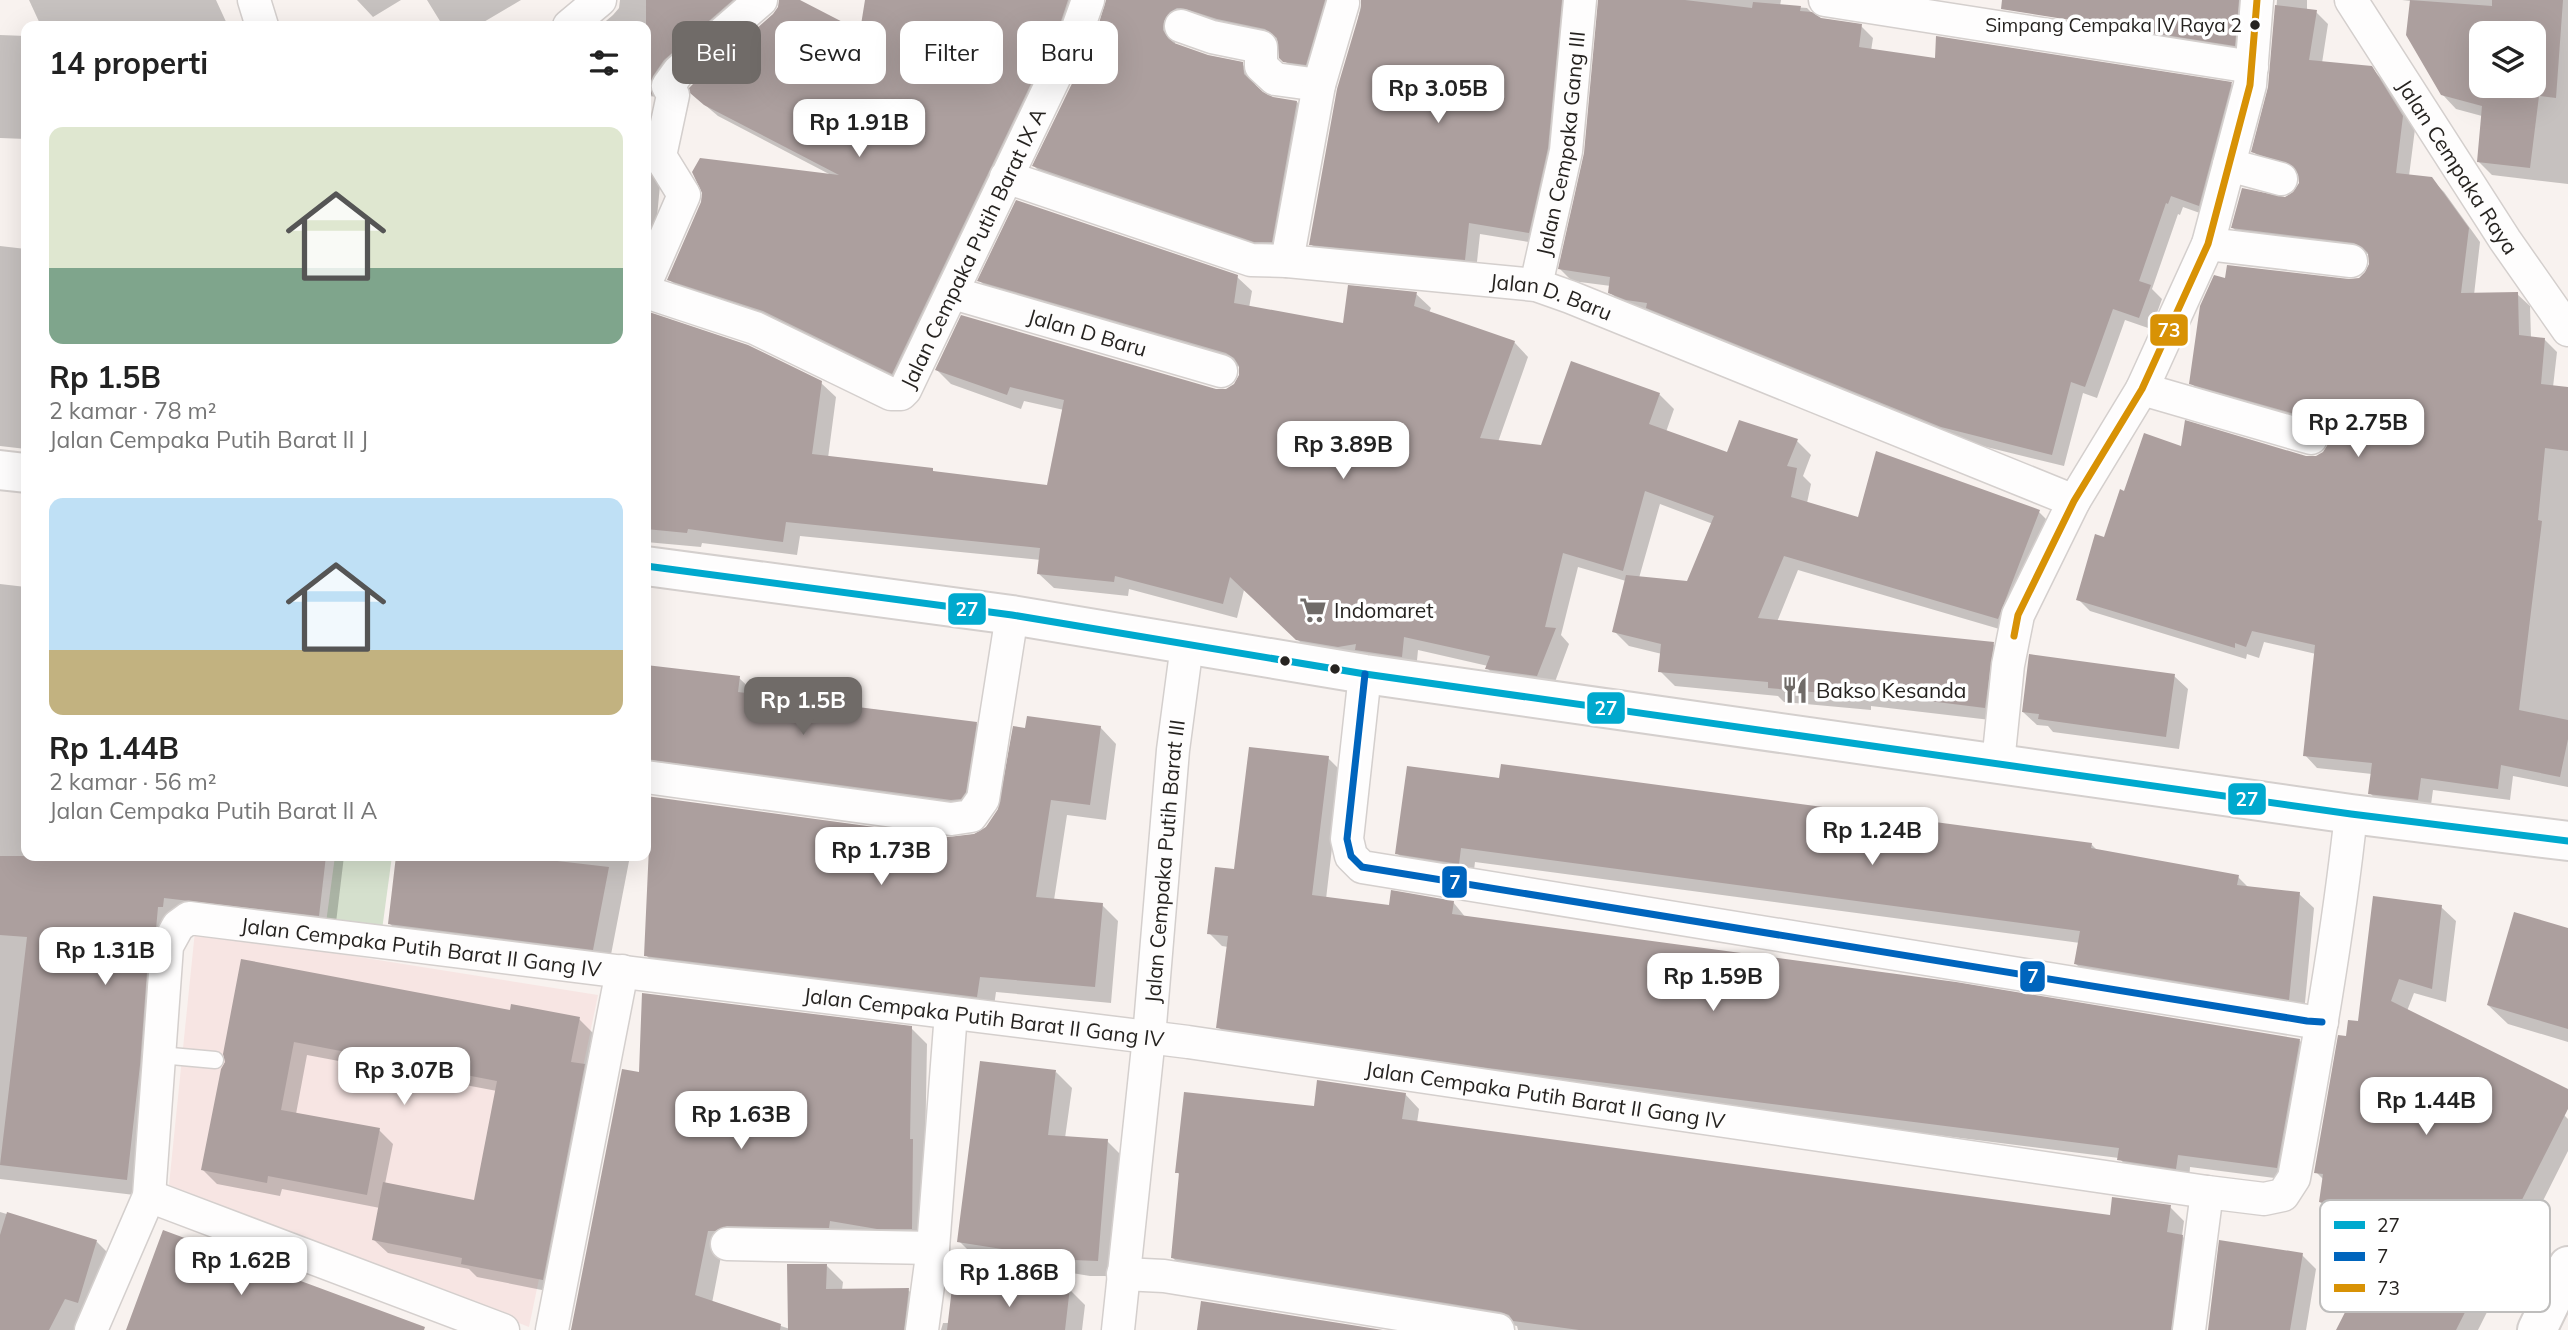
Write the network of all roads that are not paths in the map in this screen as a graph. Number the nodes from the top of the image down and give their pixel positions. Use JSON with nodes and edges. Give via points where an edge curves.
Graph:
{"nodes":[{"id":1,"x":254,"y":0,"type":"edge"},
{"id":2,"x":600,"y":0,"type":"edge"},
{"id":3,"x":761,"y":0,"type":"edge"},
{"id":4,"x":1088,"y":0,"type":"edge"},
{"id":5,"x":1580,"y":0,"type":"edge"},
{"id":6,"x":1825,"y":0,"type":"edge"},
{"id":7,"x":2257,"y":0,"type":"edge"},
{"id":8,"x":2351,"y":0,"type":"edge"},
{"id":9,"x":1343,"y":3,"type":"dead end"},
{"id":10,"x":260,"y":21,"type":"edge"},
{"id":11,"x":575,"y":21,"type":"edge"},
{"id":12,"x":1181,"y":26,"type":"dead end"},
{"id":13,"x":2252,"y":67,"type":"junction"},
{"id":14,"x":1319,"y":85,"type":"junction"},
{"id":15,"x":2229,"y":165,"type":"junction"},
{"id":16,"x":1006,"y":177,"type":"junction"},
{"id":17,"x":2281,"y":179,"type":"dead end"},
{"id":18,"x":2208,"y":244,"type":"junction"},
{"id":19,"x":1287,"y":261,"type":"junction"},
{"id":20,"x":2351,"y":261,"type":"dead end"},
{"id":21,"x":651,"y":271,"type":"edge"},
{"id":22,"x":1536,"y":285,"type":"junction"},
{"id":23,"x":953,"y":293,"type":"junction"},
{"id":24,"x":651,"y":294,"type":"edge"},
{"id":25,"x":2568,"y":330,"type":"edge"},
{"id":26,"x":1221,"y":371,"type":"dead end"},
{"id":27,"x":2142,"y":388,"type":"junction"},
{"id":28,"x":2311,"y":438,"type":"dead end"},
{"id":29,"x":0,"y":470,"type":"edge"},
{"id":30,"x":21,"y":472,"type":"edge"},
{"id":31,"x":2074,"y":501,"type":"junction"},
{"id":32,"x":651,"y":567,"type":"edge"},
{"id":33,"x":1012,"y":615,"type":"junction"},
{"id":34,"x":1187,"y":645,"type":"junction"},
{"id":35,"x":1365,"y":674,"type":"junction"},
{"id":36,"x":1998,"y":763,"type":"junction"},
{"id":37,"x":651,"y":778,"type":"edge"},
{"id":38,"x":2351,"y":814,"type":"junction"},
{"id":39,"x":2568,"y":841,"type":"edge"},
{"id":40,"x":622,"y":971,"type":"junction"},
{"id":41,"x":951,"y":1013,"type":"junction"},
{"id":42,"x":2322,"y":1022,"type":"junction"},
{"id":43,"x":1149,"y":1037,"type":"junction"},
{"id":44,"x":160,"y":1055,"type":"junction"},
{"id":45,"x":215,"y":1060,"type":"dead end"},
{"id":46,"x":2207,"y":1192,"type":"junction"},
{"id":47,"x":149,"y":1196,"type":"junction"},
{"id":48,"x":727,"y":1244,"type":"dead end"},
{"id":49,"x":933,"y":1248,"type":"junction"},
{"id":50,"x":2568,"y":1266,"type":"edge"},
{"id":51,"x":1123,"y":1274,"type":"junction"},
{"id":52,"x":2550,"y":1303,"type":"edge"},
{"id":53,"x":2546,"y":1312,"type":"edge"},
{"id":54,"x":90,"y":1330,"type":"edge"},
{"id":55,"x":503,"y":1330,"type":"edge"},
{"id":56,"x":552,"y":1330,"type":"edge"},
{"id":57,"x":922,"y":1330,"type":"edge"},
{"id":58,"x":1118,"y":1330,"type":"edge"},
{"id":59,"x":1498,"y":1330,"type":"edge"},
{"id":60,"x":2189,"y":1330,"type":"edge"},
{"id":61,"x":2537,"y":1330,"type":"edge"}],
"edges":[{"from":1,"to":10,"type":"street"},
{"from":2,"to":11,"type":"street"},
{"from":3,"to":21,"type":"street","via":[[679,71],[668,86],[673,95],[660,156],[684,195]]},
{"from":4,"to":16,"type":"street","name":"Jalan Cempaka Putih Barat IX A"},
{"from":5,"to":22,"type":"street","name":"Jalan Cempaka Gang III","via":[[1566,151]]},
{"from":6,"to":13,"type":"street"},
{"from":7,"to":13,"type":"street"},
{"from":8,"to":25,"type":"street","name":"Jalan Cempaka Raya"},
{"from":9,"to":14,"type":"street"},
{"from":12,"to":14,"type":"street","via":[[1261,47],[1261,66],[1276,79]]},
{"from":13,"to":15,"type":"street"},
{"from":14,"to":19,"type":"street"},
{"from":15,"to":17,"type":"street"},
{"from":15,"to":18,"type":"street"},
{"from":16,"to":19,"type":"street","name":"Jalan D. Baru","via":[[1251,260]]},
{"from":16,"to":23,"type":"street","name":"Jalan Cempaka Putih Barat IX A"},
{"from":18,"to":20,"type":"street"},
{"from":18,"to":27,"type":"street"},
{"from":19,"to":22,"type":"street","name":"Jalan D. Baru"},
{"from":22,"to":31,"type":"street","name":"Jalan D. Baru"},
{"from":23,"to":24,"type":"street","name":"Jalan Cempaka Putih Barat IX A","via":[[905,390],[896,395],[755,328]]},
{"from":23,"to":26,"type":"street","name":"Jalan D Baru"},
{"from":27,"to":28,"type":"street"},
{"from":27,"to":31,"type":"street"},
{"from":29,"to":30,"type":"street"},
{"from":31,"to":36,"type":"street","via":[[2018,615]]},
{"from":32,"to":33,"type":"street"},
{"from":33,"to":34,"type":"street"},
{"from":33,"to":37,"type":"street","via":[[983,799],[971,816],[951,819]]},
{"from":34,"to":35,"type":"street"},
{"from":34,"to":43,"type":"street","name":"Jalan Cempaka Putih Barat III","via":[[1173,750]]},
{"from":35,"to":36,"type":"street"},
{"from":35,"to":42,"type":"street","via":[[1347,839],[1351,856],[1362,867]]},
{"from":36,"to":38,"type":"street"},
{"from":38,"to":39,"type":"street"},
{"from":38,"to":42,"type":"street"},
{"from":40,"to":41,"type":"street","name":"Jalan Cempaka Putih Barat II Gang IV"},
{"from":40,"to":44,"type":"street","name":"Jalan Cempaka Putih Barat II Gang IV","via":[[189,918],[178,926],[167,946]]},
{"from":40,"to":56,"type":"street"},
{"from":41,"to":43,"type":"street","name":"Jalan Cempaka Putih Barat II Gang IV"},
{"from":41,"to":49,"type":"street"},
{"from":42,"to":46,"type":"street","name":"Jalan Cempaka Putih Barat II Gang IV","via":[[2294,1178],[2283,1195],[2264,1199]]},
{"from":43,"to":46,"type":"street","name":"Jalan Cempaka Putih Barat II Gang IV"},
{"from":43,"to":51,"type":"street","name":"Jalan Cempaka Putih Barat III"},
{"from":44,"to":45,"type":"lane"},
{"from":44,"to":47,"type":"street","name":"Jalan Cempaka Putih Barat II Gang IV"},
{"from":46,"to":60,"type":"street"},
{"from":47,"to":54,"type":"street","name":"Jalan Cempaka Putih Barat II Gang IV"},
{"from":47,"to":55,"type":"street"},
{"from":48,"to":49,"type":"street"},
{"from":49,"to":57,"type":"street"},
{"from":50,"to":52,"type":"street"},
{"from":51,"to":58,"type":"street","name":"Jalan Cempaka Putih Barat III"},
{"from":51,"to":59,"type":"street","via":[[1164,1276]]},
{"from":53,"to":61,"type":"street"}]}
